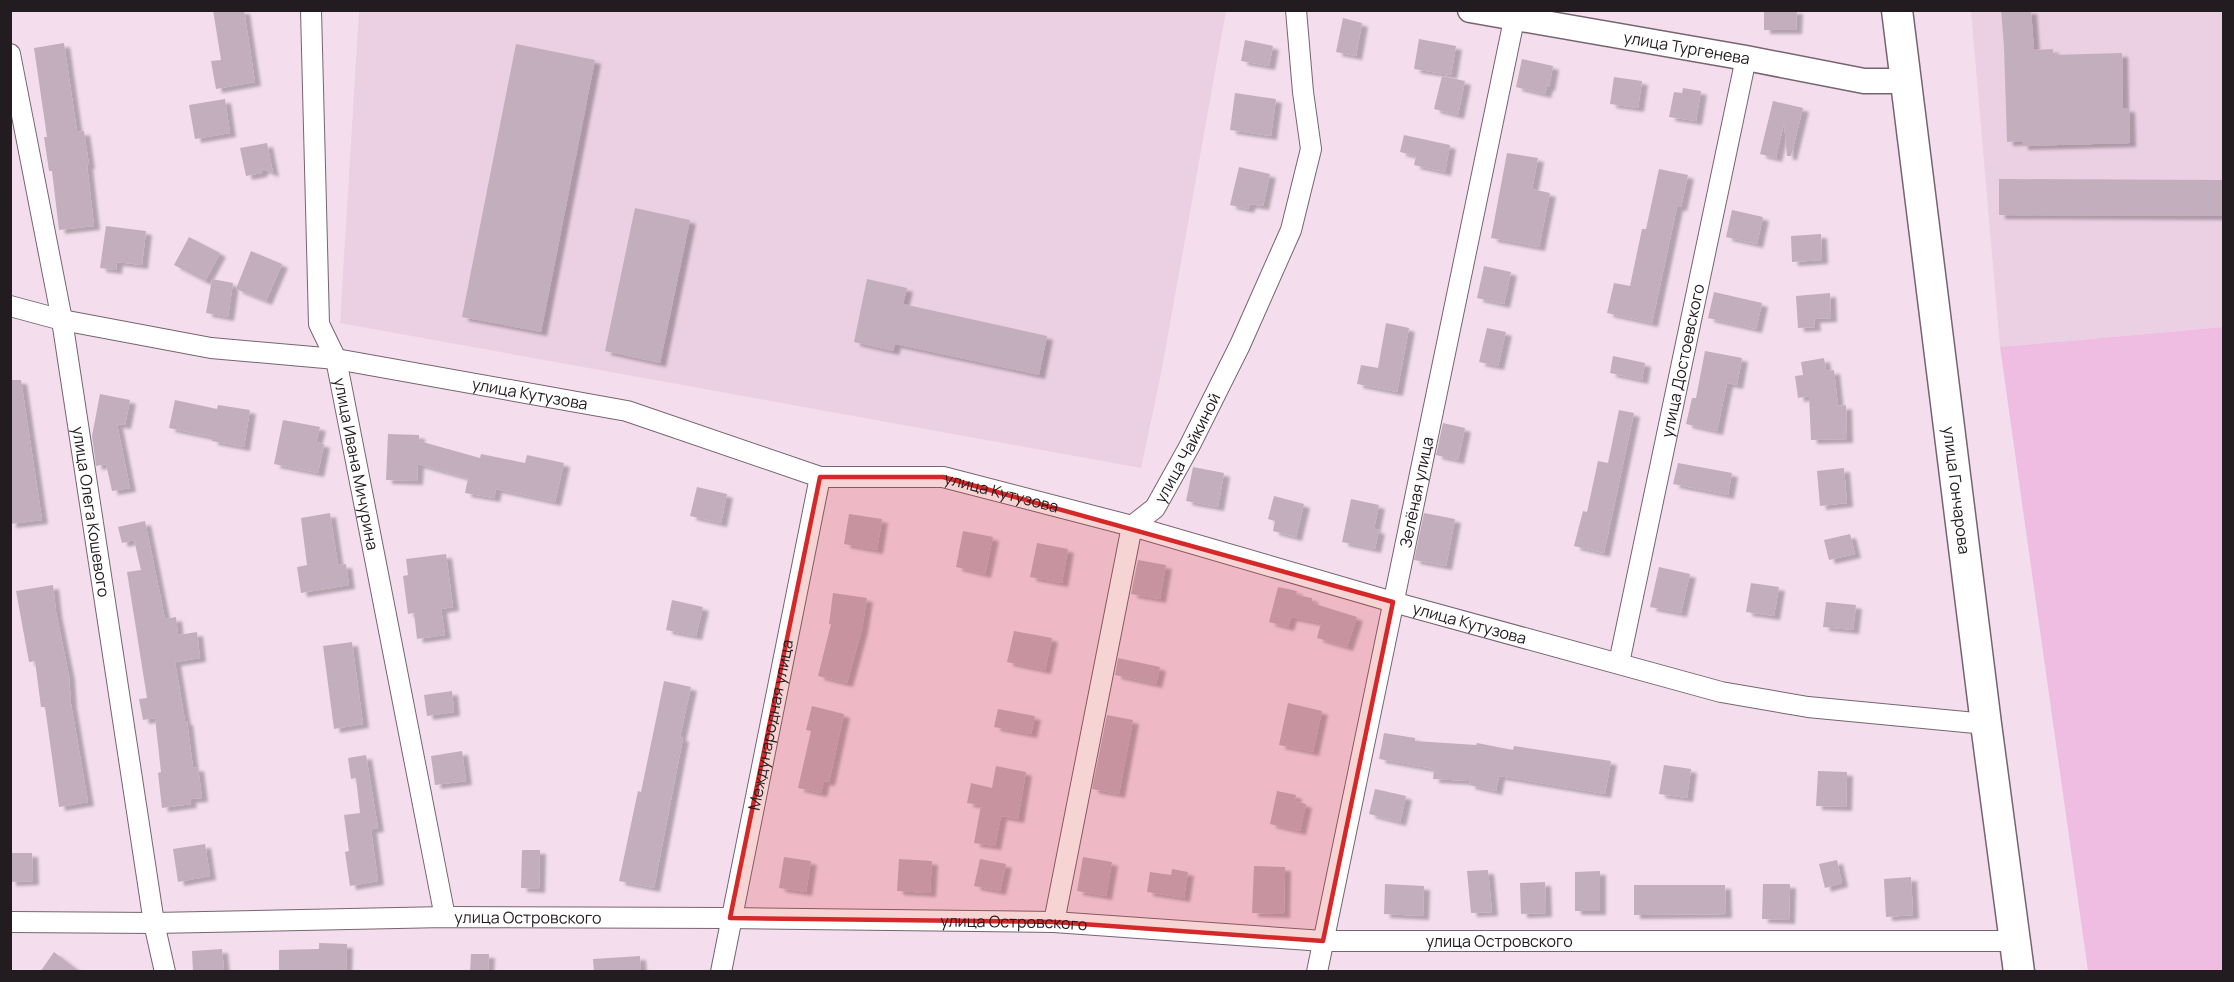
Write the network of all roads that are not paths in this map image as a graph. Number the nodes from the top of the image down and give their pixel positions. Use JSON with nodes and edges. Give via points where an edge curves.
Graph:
{"nodes":[{"id":1,"x":311,"y":10,"type":"edge"},
{"id":2,"x":1296,"y":10,"type":"edge"},
{"id":3,"x":1470,"y":10,"type":"edge"},
{"id":4,"x":1897,"y":10,"type":"edge"},
{"id":5,"x":1516,"y":15,"type":"edge"},
{"id":6,"x":10,"y":54,"type":"edge"},
{"id":7,"x":1746,"y":58,"type":"junction"},
{"id":8,"x":1905,"y":81,"type":"junction"},
{"id":9,"x":10,"y":306,"type":"edge"},
{"id":10,"x":62,"y":320,"type":"junction"},
{"id":11,"x":336,"y":359,"type":"junction"},
{"id":12,"x":819,"y":477,"type":"junction"},
{"id":13,"x":1132,"y":526,"type":"junction"},
{"id":14,"x":1394,"y":602,"type":"junction"},
{"id":15,"x":1619,"y":663,"type":"junction"},
{"id":16,"x":1986,"y":724,"type":"junction"},
{"id":17,"x":445,"y":917,"type":"junction"},
{"id":18,"x":730,"y":918,"type":"junction"},
{"id":19,"x":1054,"y":921,"type":"junction"},
{"id":20,"x":10,"y":922,"type":"edge"},
{"id":21,"x":154,"y":923,"type":"junction"},
{"id":22,"x":1323,"y":941,"type":"junction"},
{"id":23,"x":2017,"y":941,"type":"junction"},
{"id":24,"x":165,"y":972,"type":"edge"},
{"id":25,"x":721,"y":972,"type":"edge"},
{"id":26,"x":1317,"y":972,"type":"edge"},
{"id":27,"x":2019,"y":972,"type":"edge"}],
"edges":[{"from":1,"to":11,"type":"street","name":"улица Ивана Мичурина","via":[[319,324]]},
{"from":2,"to":13,"type":"street","name":"улица Чайкиной","via":[[1311,149],[1291,230],[1189,447],[1155,508]]},
{"from":3,"to":5,"type":"street","name":"улица Тургенева"},
{"from":4,"to":8,"type":"main road","name":"улица Гончарова"},
{"from":5,"to":7,"type":"street","name":"улица Тургенева"},
{"from":5,"to":14,"type":"street","name":"Зелёная улица"},
{"from":6,"to":10,"type":"street","name":"улица Олега Кошевого"},
{"from":7,"to":8,"type":"street","name":"улица Тургенева","via":[[1864,81]]},
{"from":7,"to":15,"type":"street","name":"улица Достоевского"},
{"from":8,"to":16,"type":"main road","name":"улица Гончарова"},
{"from":9,"to":10,"type":"street","name":"улица Кутузова"},
{"from":10,"to":11,"type":"street","name":"улица Кутузова","via":[[211,348]]},
{"from":10,"to":21,"type":"street","name":"улица Олега Кошевого"},
{"from":11,"to":12,"type":"street","name":"улица Кутузова","via":[[627,411]]},
{"from":11,"to":17,"type":"street","name":"улица Ивана Мичурина"},
{"from":12,"to":13,"type":"street","name":"улица Кутузова","via":[[943,477]]},
{"from":12,"to":18,"type":"street","name":"Международная улица"},
{"from":13,"to":14,"type":"street","name":"улица Кутузова"},
{"from":13,"to":19,"type":"street"},
{"from":14,"to":15,"type":"street","name":"улица Кутузова"},
{"from":14,"to":22,"type":"street","name":"Зелёная улица"},
{"from":15,"to":16,"type":"street","name":"улица Кутузова","via":[[1721,692],[1808,707]]},
{"from":16,"to":23,"type":"main road","name":"улица Гончарова"},
{"from":17,"to":18,"type":"street","name":"улица Островского"},
{"from":17,"to":21,"type":"street","name":"улица Островского"},
{"from":18,"to":19,"type":"street","name":"улица Островского"},
{"from":18,"to":25,"type":"street","name":"Международная улица"},
{"from":19,"to":22,"type":"street","name":"улица Островского"},
{"from":20,"to":21,"type":"street","name":"улица Островского"},
{"from":21,"to":24,"type":"street","name":"улица Олега Кошевого"},
{"from":22,"to":23,"type":"street","name":"улица Островского"},
{"from":22,"to":26,"type":"street","name":"Зелёная улица"},
{"from":23,"to":27,"type":"main road","name":"улица Гончарова"}]}
